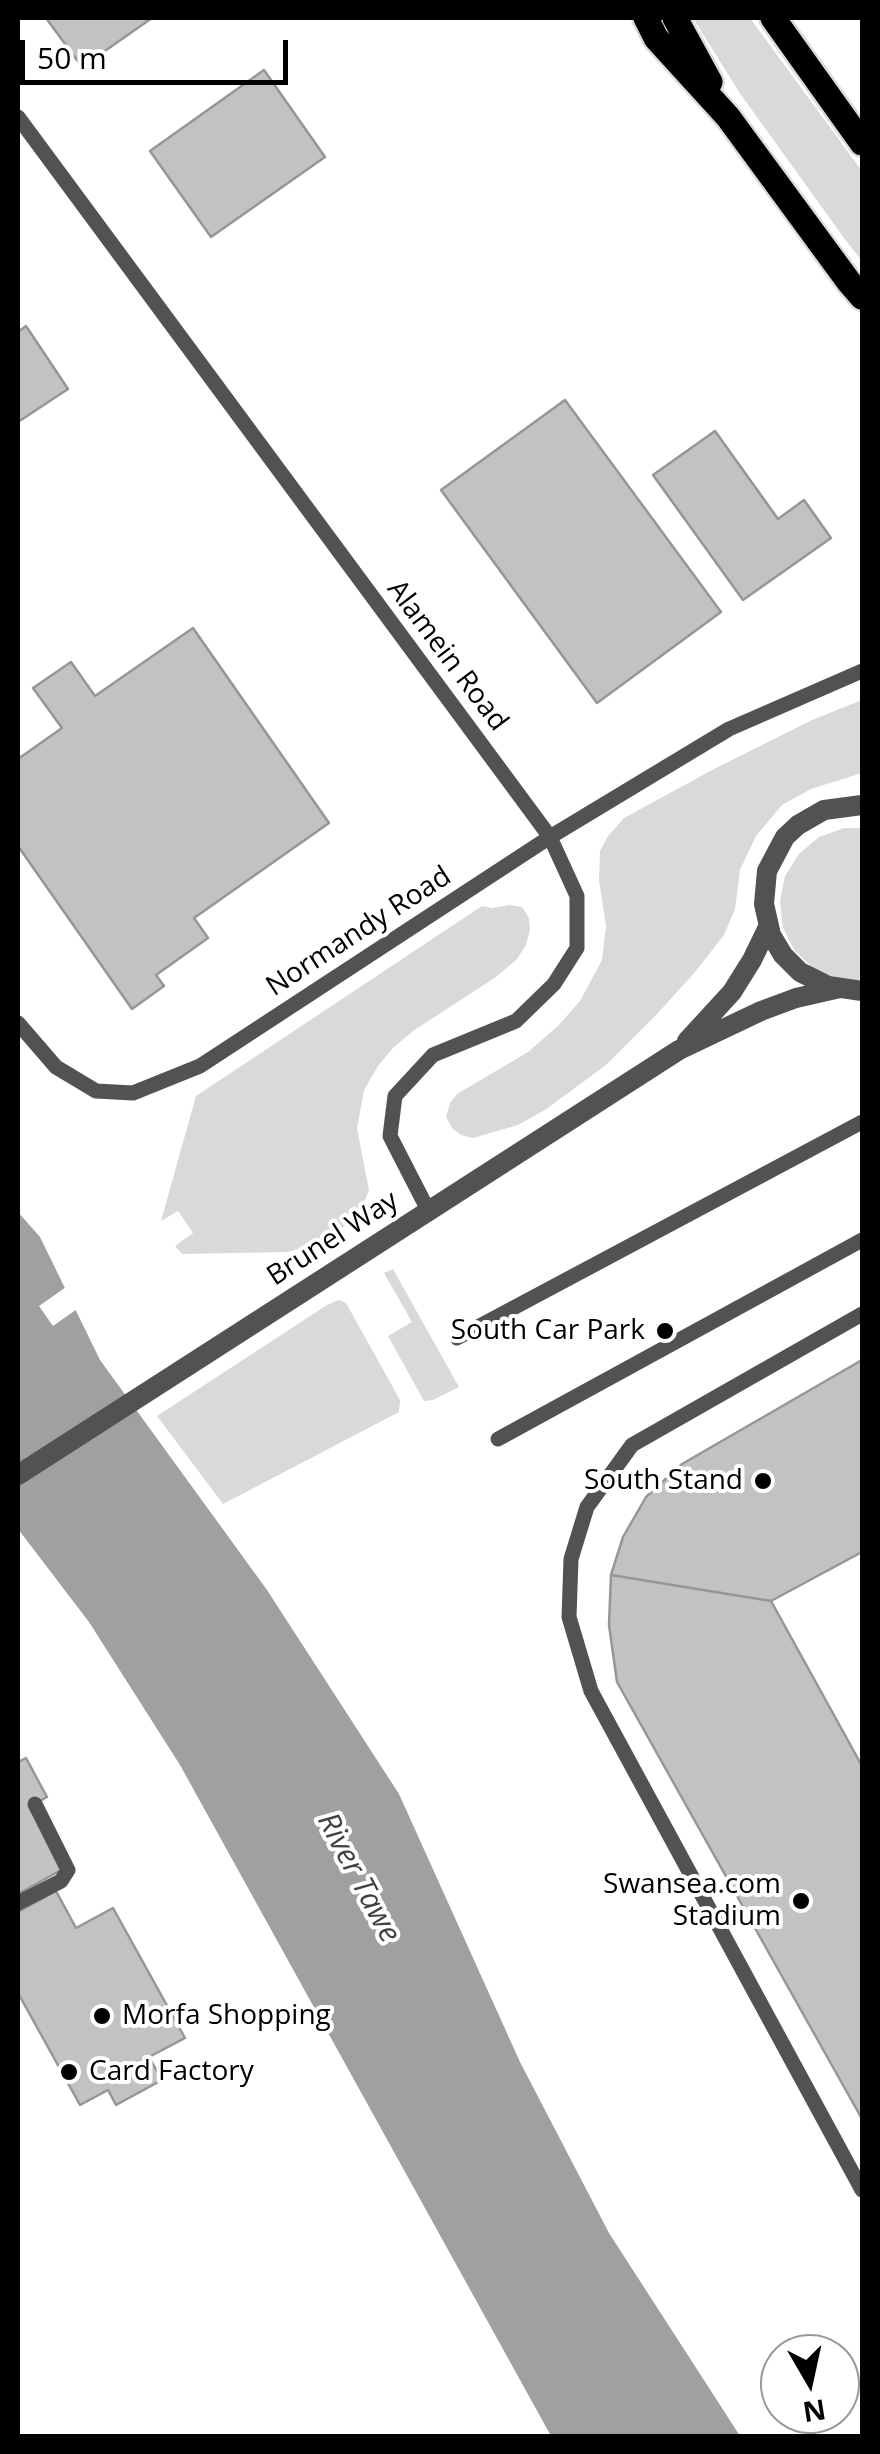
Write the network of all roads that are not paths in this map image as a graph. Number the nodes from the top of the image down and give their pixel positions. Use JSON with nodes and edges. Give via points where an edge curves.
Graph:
{"nodes":[{"id":1,"x":646,"y":18,"type":"edge"},
{"id":2,"x":675,"y":18,"type":"edge"},
{"id":3,"x":773,"y":18,"type":"edge"},
{"id":4,"x":728,"y":117,"type":"junction"},
{"id":5,"x":18,"y":118,"type":"edge"},
{"id":6,"x":862,"y":143,"type":"edge"},
{"id":7,"x":862,"y":297,"type":"edge"},
{"id":8,"x":862,"y":670,"type":"edge"},
{"id":9,"x":862,"y":804,"type":"edge"},
{"id":10,"x":550,"y":837,"type":"junction"},
{"id":11,"x":769,"y":925,"type":"junction"},
{"id":12,"x":856,"y":991,"type":"edge"},
{"id":13,"x":18,"y":1024,"type":"edge"},
{"id":14,"x":679,"y":1050,"type":"junction"},
{"id":15,"x":862,"y":1122,"type":"edge"},
{"id":16,"x":428,"y":1210,"type":"junction"},
{"id":17,"x":862,"y":1240,"type":"edge"},
{"id":18,"x":862,"y":1314,"type":"edge"},
{"id":19,"x":458,"y":1338,"type":"dead end"},
{"id":20,"x":498,"y":1440,"type":"dead end"},
{"id":21,"x":18,"y":1475,"type":"edge"},
{"id":22,"x":34,"y":1804,"type":"dead end"},
{"id":23,"x":18,"y":1903,"type":"edge"},
{"id":24,"x":862,"y":2190,"type":"edge"}],
"edges":[{"from":1,"to":4,"type":"main road","via":[[656,38]]},
{"from":2,"to":4,"type":"main road"},
{"from":3,"to":6,"type":"main road"},
{"from":4,"to":7,"type":"main road"},
{"from":5,"to":10,"type":"lane","name":"Alamein Road"},
{"from":8,"to":10,"type":"lane","name":"Normandy Road","via":[[728,729]]},
{"from":9,"to":11,"type":"street","name":"Brunel Way","via":[[824,810],[785,838],[764,886]]},
{"from":10,"to":13,"type":"lane","name":"Normandy Road","via":[[200,1066],[134,1092],[96,1091],[56,1067]]},
{"from":10,"to":16,"type":"lane","name":"Alamein Road","via":[[577,896],[576,948],[554,984],[516,1020],[433,1055],[395,1096],[390,1136]]},
{"from":11,"to":12,"type":"street","name":"Brunel Way","via":[[800,972]]},
{"from":11,"to":14,"type":"street","name":"Brunel Way","via":[[732,992]]},
{"from":12,"to":14,"type":"street","name":"Brunel Way","via":[[796,998]]},
{"from":14,"to":16,"type":"street","name":"Brunel Way"},
{"from":15,"to":19,"type":"lane"},
{"from":16,"to":21,"type":"street","name":"Brunel Way"},
{"from":17,"to":20,"type":"lane"},
{"from":18,"to":24,"type":"lane","via":[[632,1445],[587,1507],[571,1559],[569,1617],[590,1691]]},
{"from":22,"to":23,"type":"lane","via":[[68,1870],[61,1881]]}]}
